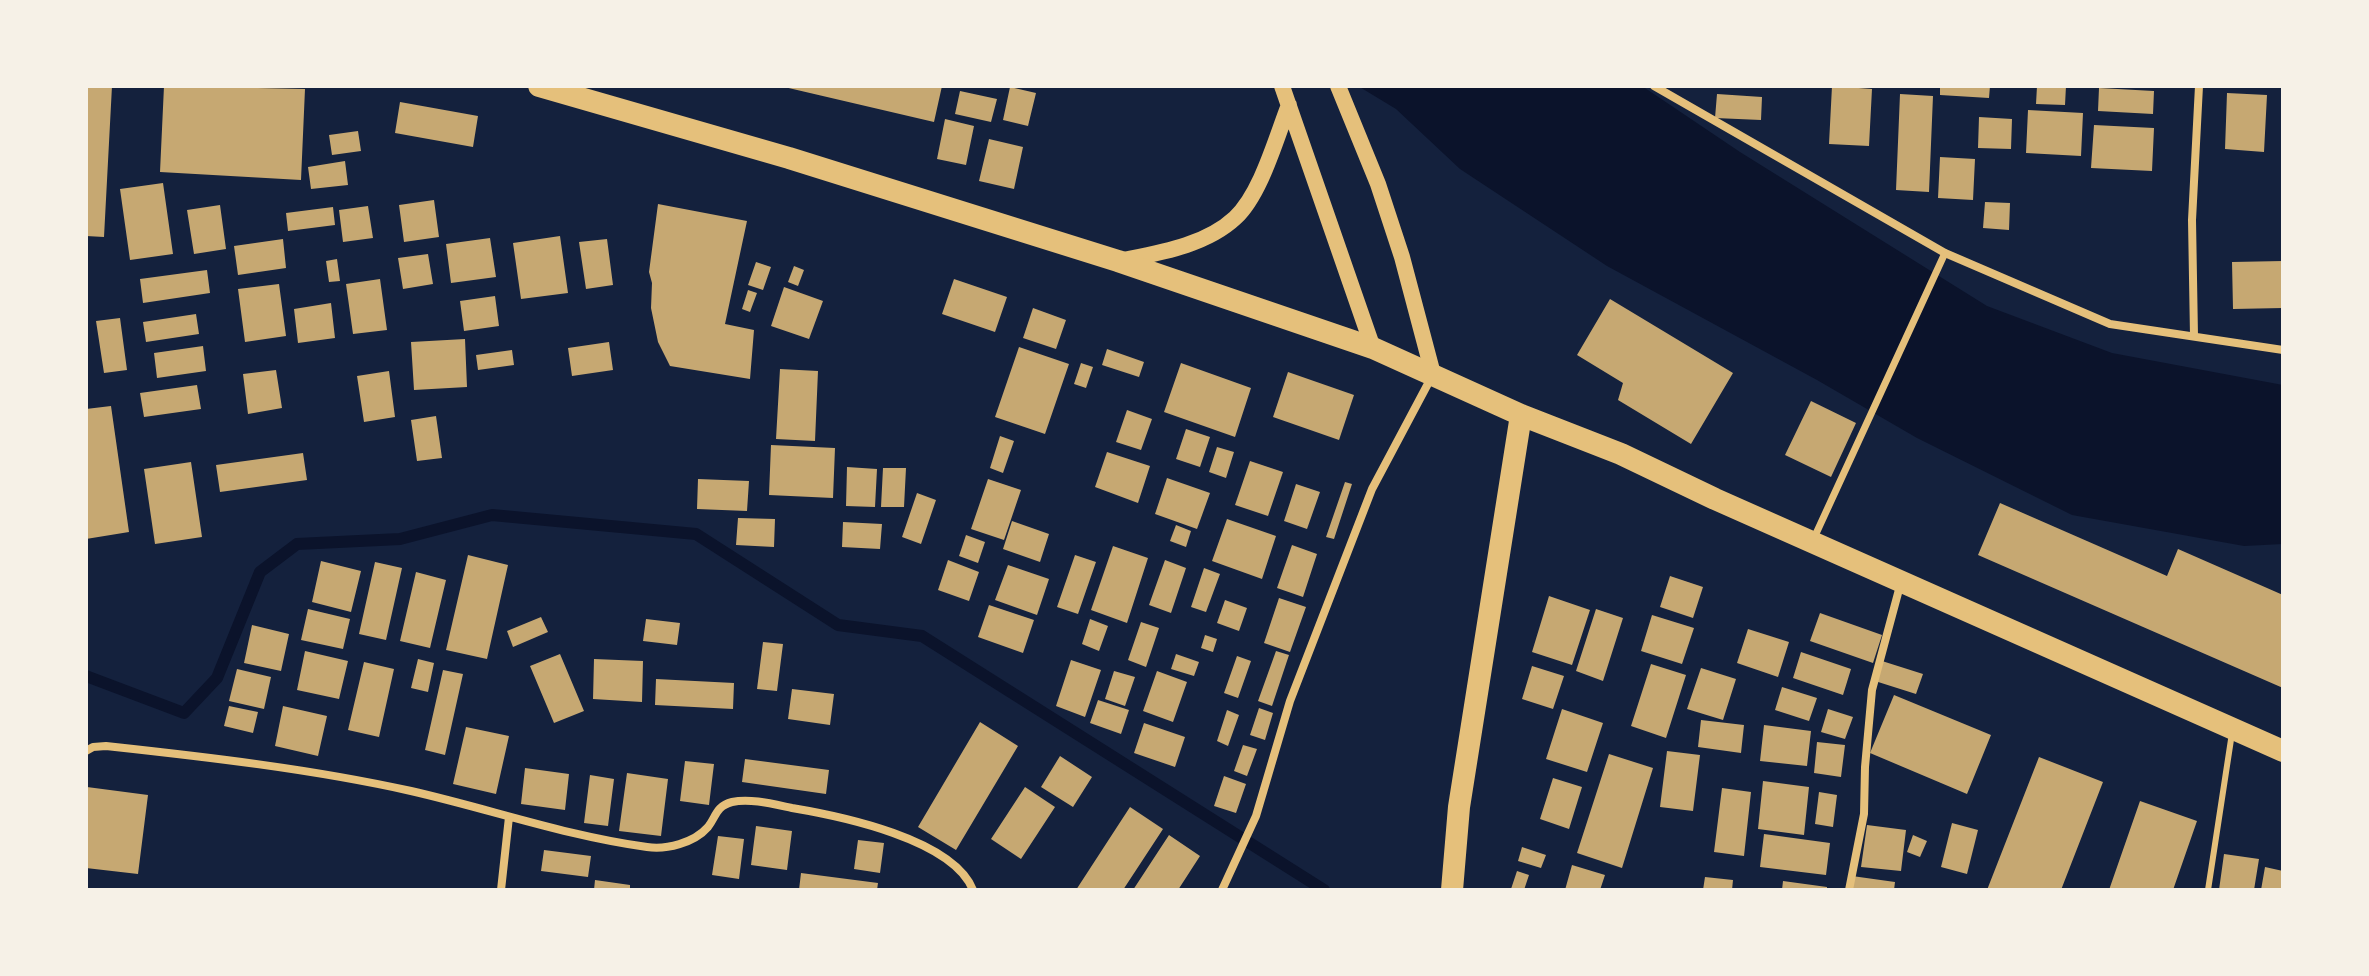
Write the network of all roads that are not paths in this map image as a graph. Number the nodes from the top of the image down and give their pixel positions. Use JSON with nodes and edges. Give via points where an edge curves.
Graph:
{"nodes":[{"id":1,"x":539,"y":86,"type":"edge"},
{"id":2,"x":1338,"y":86,"type":"edge"},
{"id":3,"x":1654,"y":86,"type":"edge"},
{"id":4,"x":2199,"y":86,"type":"edge"},
{"id":5,"x":1285,"y":94,"type":"edge"},
{"id":6,"x":1945,"y":253,"type":"junction"},
{"id":7,"x":1118,"y":261,"type":"junction"},
{"id":8,"x":2194,"y":336,"type":"junction"},
{"id":9,"x":1373,"y":348,"type":"junction"},
{"id":10,"x":2283,"y":350,"type":"edge"},
{"id":11,"x":1433,"y":374,"type":"junction"},
{"id":12,"x":1521,"y":415,"type":"junction"},
{"id":13,"x":1812,"y":542,"type":"junction"},
{"id":14,"x":1901,"y":581,"type":"junction"},
{"id":15,"x":2232,"y":730,"type":"junction"},
{"id":16,"x":86,"y":751,"type":"edge"},
{"id":17,"x":2283,"y":751,"type":"edge"},
{"id":18,"x":509,"y":817,"type":"junction"},
{"id":19,"x":1452,"y":883,"type":"edge"},
{"id":20,"x":501,"y":890,"type":"edge"},
{"id":21,"x":973,"y":890,"type":"edge"},
{"id":22,"x":1222,"y":890,"type":"edge"},
{"id":23,"x":1849,"y":890,"type":"edge"},
{"id":24,"x":2208,"y":890,"type":"edge"}],
"edges":[{"from":1,"to":7,"type":"highway"},
{"from":2,"to":11,"type":"main road","via":[[1383,198]]},
{"from":3,"to":6,"type":"street"},
{"from":4,"to":8,"type":"street","via":[[2192,220]]},
{"from":5,"to":7,"type":"main road","via":[[1250,198],[1237,217],[1193,243]]},
{"from":5,"to":9,"type":"main road"},
{"from":6,"to":8,"type":"street","via":[[2110,324]]},
{"from":6,"to":13,"type":"street"},
{"from":7,"to":9,"type":"highway"},
{"from":8,"to":10,"type":"street"},
{"from":9,"to":11,"type":"highway"},
{"from":11,"to":12,"type":"highway"},
{"from":11,"to":22,"type":"street","via":[[1372,489],[1337,574],[1250,832]]},
{"from":12,"to":13,"type":"highway","via":[[1621,454]]},
{"from":12,"to":19,"type":"highway","via":[[1459,807]]},
{"from":13,"to":14,"type":"highway"},
{"from":14,"to":15,"type":"highway"},
{"from":14,"to":23,"type":"street","via":[[1872,690],[1864,814]]},
{"from":15,"to":17,"type":"highway"},
{"from":15,"to":24,"type":"lane"},
{"from":16,"to":18,"type":"street","via":[[106,746],[325,776],[407,790]]},
{"from":18,"to":20,"type":"street"},
{"from":18,"to":21,"type":"street","via":[[652,848],[681,845],[708,828],[715,813],[731,802],[769,803],[881,828],[940,855],[962,872]]}]}
